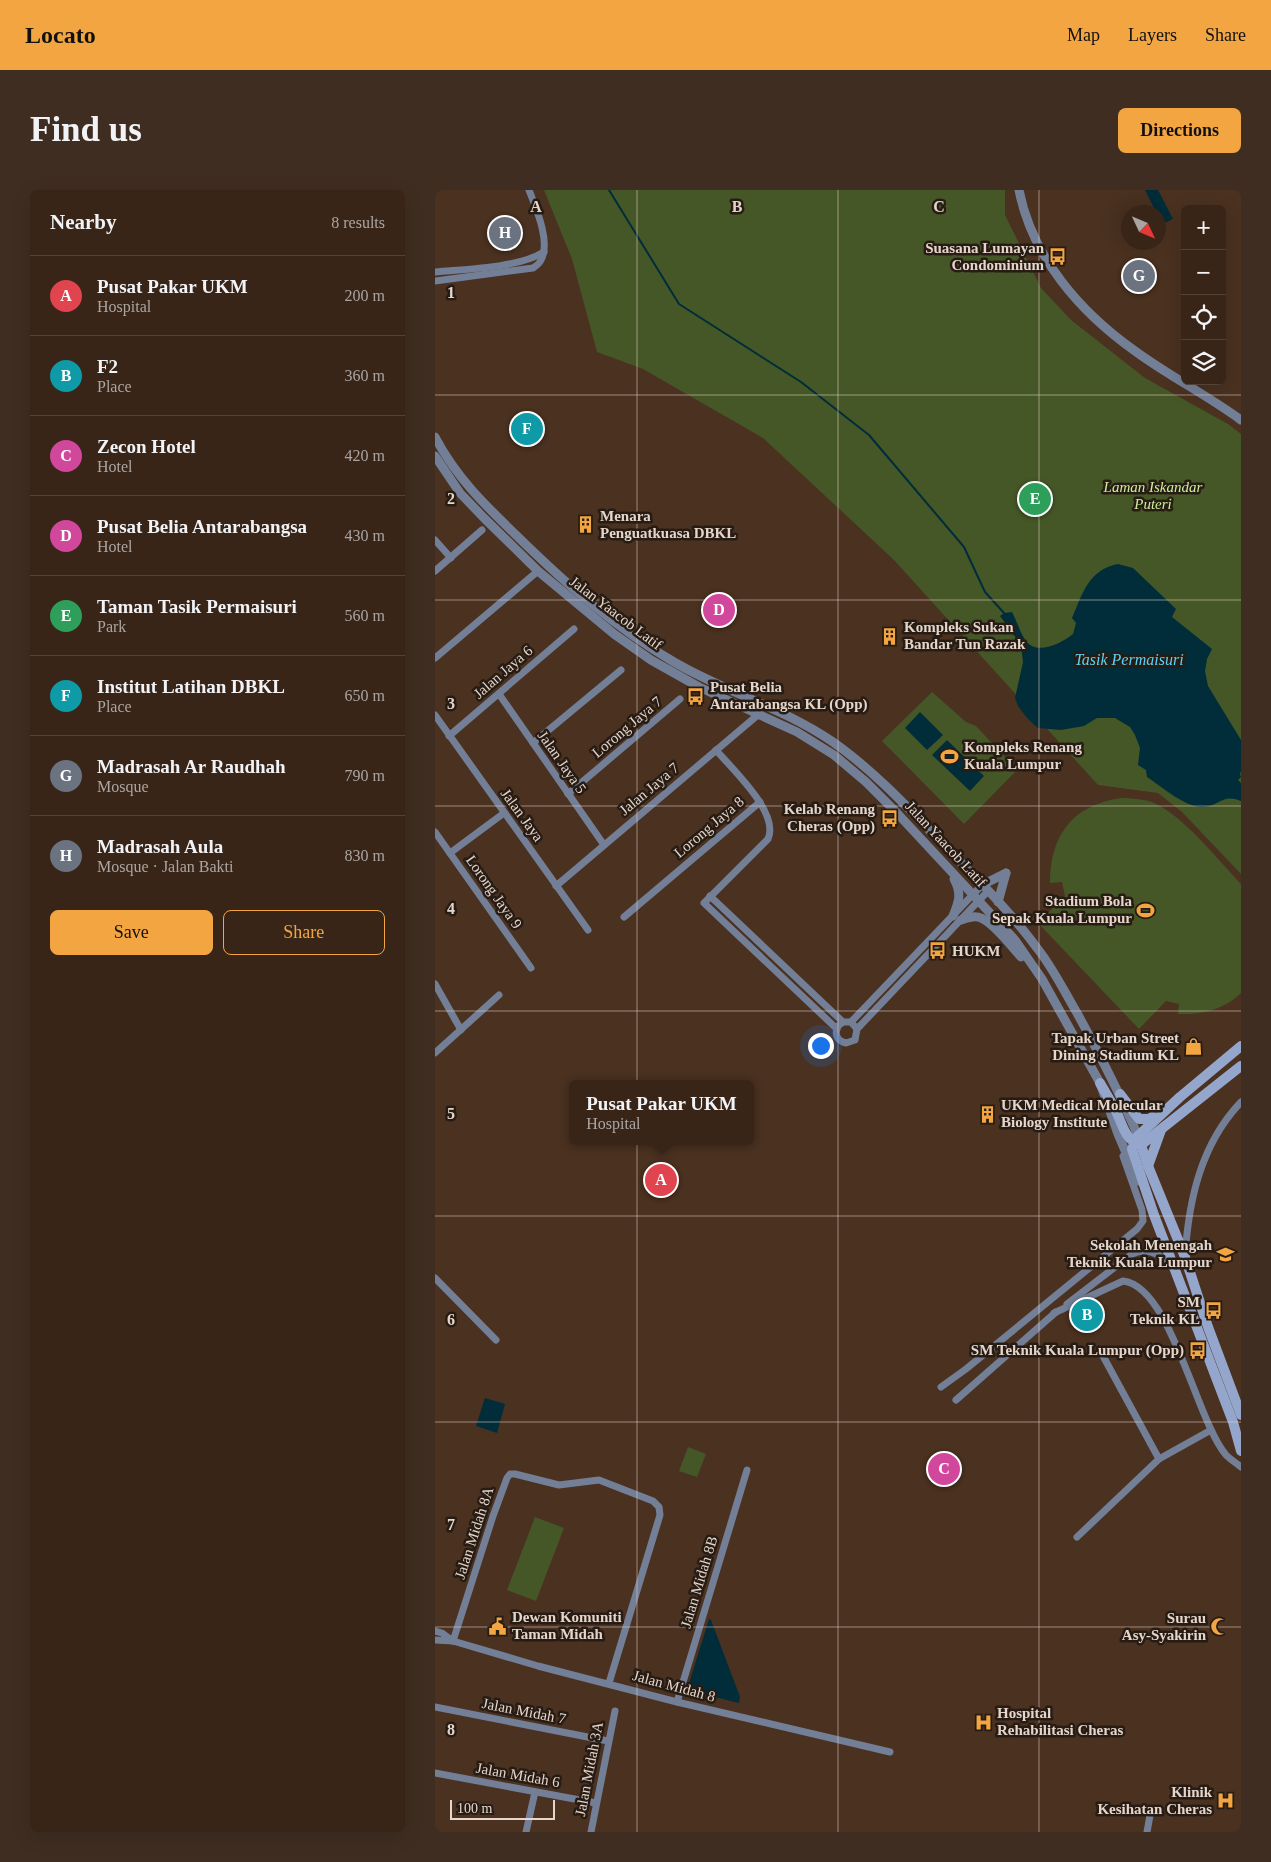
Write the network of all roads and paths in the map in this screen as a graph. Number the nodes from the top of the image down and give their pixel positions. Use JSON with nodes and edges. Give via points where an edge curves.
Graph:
{"nodes":[{"id":1,"x":529,"y":190,"type":"edge"},
{"id":2,"x":1019,"y":190,"type":"edge"},
{"id":3,"x":544,"y":252,"type":"junction"},
{"id":4,"x":435,"y":272,"type":"edge"},
{"id":5,"x":435,"y":281,"type":"edge"},
{"id":6,"x":1241,"y":420,"type":"edge"},
{"id":7,"x":435,"y":438,"type":"edge"},
{"id":8,"x":435,"y":456,"type":"edge"},
{"id":9,"x":482,"y":530,"type":"dead end"},
{"id":10,"x":435,"y":540,"type":"edge"},
{"id":11,"x":451,"y":558,"type":"junction"},
{"id":12,"x":435,"y":571,"type":"edge"},
{"id":13,"x":538,"y":571,"type":"junction"},
{"id":14,"x":574,"y":629,"type":"dead end"},
{"id":15,"x":435,"y":658,"type":"edge"},
{"id":16,"x":621,"y":670,"type":"dead end"},
{"id":17,"x":499,"y":694,"type":"junction"},
{"id":18,"x":680,"y":699,"type":"dead end"},
{"id":19,"x":759,"y":714,"type":"junction"},
{"id":20,"x":435,"y":715,"type":"edge"},
{"id":21,"x":449,"y":736,"type":"junction"},
{"id":22,"x":533,"y":743,"type":"junction"},
{"id":23,"x":716,"y":750,"type":"junction"},
{"id":24,"x":568,"y":794,"type":"junction"},
{"id":25,"x":760,"y":802,"type":"junction"},
{"id":26,"x":504,"y":813,"type":"junction"},
{"id":27,"x":435,"y":832,"type":"edge"},
{"id":28,"x":604,"y":845,"type":"junction"},
{"id":29,"x":450,"y":853,"type":"junction"},
{"id":30,"x":948,"y":868,"type":"junction"},
{"id":31,"x":556,"y":886,"type":"junction"},
{"id":32,"x":985,"y":888,"type":"junction"},
{"id":33,"x":710,"y":896,"type":"junction"},
{"id":34,"x":976,"y":898,"type":"junction"},
{"id":35,"x":999,"y":902,"type":"junction"},
{"id":36,"x":624,"y":917,"type":"dead end"},
{"id":37,"x":957,"y":918,"type":"junction"},
{"id":38,"x":587,"y":930,"type":"dead end"},
{"id":39,"x":531,"y":968,"type":"dead end"},
{"id":40,"x":1042,"y":979,"type":"junction"},
{"id":41,"x":435,"y":984,"type":"edge"},
{"id":42,"x":499,"y":995,"type":"dead end"},
{"id":43,"x":847,"y":1022,"type":"junction"},
{"id":44,"x":837,"y":1029,"type":"junction"},
{"id":45,"x":857,"y":1029,"type":"junction"},
{"id":46,"x":461,"y":1030,"type":"junction"},
{"id":47,"x":1241,"y":1046,"type":"edge"},
{"id":48,"x":435,"y":1053,"type":"edge"},
{"id":49,"x":1241,"y":1066,"type":"edge"},
{"id":50,"x":1100,"y":1083,"type":"junction"},
{"id":51,"x":1120,"y":1094,"type":"junction"},
{"id":52,"x":1180,"y":1097,"type":"junction"},
{"id":53,"x":1241,"y":1102,"type":"edge"},
{"id":54,"x":1161,"y":1129,"type":"junction"},
{"id":55,"x":1118,"y":1134,"type":"junction"},
{"id":56,"x":1138,"y":1141,"type":"junction"},
{"id":57,"x":1148,"y":1166,"type":"junction"},
{"id":58,"x":1154,"y":1215,"type":"junction"},
{"id":59,"x":1185,"y":1257,"type":"junction"},
{"id":60,"x":1173,"y":1264,"type":"junction"},
{"id":61,"x":435,"y":1278,"type":"edge"},
{"id":62,"x":1054,"y":1313,"type":"junction"},
{"id":63,"x":496,"y":1340,"type":"dead end"},
{"id":64,"x":1103,"y":1356,"type":"dead end"},
{"id":65,"x":941,"y":1386,"type":"dead end"},
{"id":66,"x":956,"y":1400,"type":"dead end"},
{"id":67,"x":1241,"y":1415,"type":"edge"},
{"id":68,"x":1211,"y":1430,"type":"junction"},
{"id":69,"x":1241,"y":1451,"type":"edge"},
{"id":70,"x":1159,"y":1459,"type":"junction"},
{"id":71,"x":1241,"y":1467,"type":"edge"},
{"id":72,"x":747,"y":1470,"type":"dead end"},
{"id":73,"x":1077,"y":1537,"type":"dead end"},
{"id":74,"x":435,"y":1631,"type":"edge"},
{"id":75,"x":435,"y":1640,"type":"edge"},
{"id":76,"x":453,"y":1641,"type":"junction"},
{"id":77,"x":609,"y":1683,"type":"junction"},
{"id":78,"x":677,"y":1702,"type":"junction"},
{"id":79,"x":435,"y":1707,"type":"edge"},
{"id":80,"x":615,"y":1711,"type":"dead end"},
{"id":81,"x":608,"y":1741,"type":"junction"},
{"id":82,"x":889,"y":1752,"type":"dead end"},
{"id":83,"x":435,"y":1773,"type":"edge"},
{"id":84,"x":535,"y":1792,"type":"junction"},
{"id":85,"x":597,"y":1803,"type":"junction"},
{"id":86,"x":1151,"y":1810,"type":"dead end"},
{"id":87,"x":526,"y":1832,"type":"edge"},
{"id":88,"x":591,"y":1832,"type":"edge"},
{"id":89,"x":1147,"y":1832,"type":"edge"}],
"edges":[{"from":1,"to":3,"type":"street","via":[[544,235]]},
{"from":2,"to":6,"type":"street","via":[[1032,231],[1050,265],[1076,299],[1135,351]]},
{"from":3,"to":4,"type":"street","via":[[533,259]]},
{"from":3,"to":5,"type":"street","via":[[541,261],[533,268]]},
{"from":7,"to":32,"type":"street","name":"Jalan Yaacob Latif","via":[[470,490],[596,608],[673,662],[780,712],[832,741],[898,799]]},
{"from":8,"to":13,"type":"street","name":"Jalan Yaacob Latif","via":[[460,493]]},
{"from":9,"to":11,"type":"street"},
{"from":10,"to":11,"type":"street"},
{"from":11,"to":12,"type":"street"},
{"from":13,"to":15,"type":"street"},
{"from":13,"to":19,"type":"street","name":"Jalan Yaacob Latif","via":[[651,660],[699,687]]},
{"from":14,"to":17,"type":"street","name":"Jalan Jaya 6"},
{"from":16,"to":22,"type":"street"},
{"from":17,"to":21,"type":"street","name":"Jalan Jaya 6"},
{"from":17,"to":22,"type":"street","name":"Jalan Jaya 5"},
{"from":18,"to":24,"type":"street","name":"Lorong Jaya 7"},
{"from":19,"to":23,"type":"street","name":"Jalan Jaya 7"},
{"from":19,"to":30,"type":"street","name":"Jalan Yaacob Latif","via":[[834,755],[866,782]]},
{"from":20,"to":21,"type":"street","name":"Jalan Jaya"},
{"from":21,"to":26,"type":"street","name":"Jalan Jaya"},
{"from":22,"to":24,"type":"street","name":"Jalan Jaya 5"},
{"from":23,"to":25,"type":"street","name":"Lorong Jaya 8"},
{"from":23,"to":28,"type":"street","name":"Jalan Jaya 7"},
{"from":24,"to":28,"type":"street","name":"Jalan Jaya 5"},
{"from":25,"to":33,"type":"street","via":[[771,827],[768,839]]},
{"from":25,"to":36,"type":"street","name":"Lorong Jaya 8"},
{"from":26,"to":29,"type":"street"},
{"from":26,"to":31,"type":"street","name":"Jalan Jaya"},
{"from":27,"to":29,"type":"street","name":"Lorong Jaya 9"},
{"from":28,"to":31,"type":"street","name":"Jalan Jaya 7"},
{"from":29,"to":39,"type":"street","name":"Lorong Jaya 9"},
{"from":30,"to":34,"type":"street","name":"Jalan Yaacob Latif"},
{"from":30,"to":37,"type":"street","via":[[960,895]]},
{"from":31,"to":38,"type":"street","name":"Jalan Jaya"},
{"from":32,"to":34,"type":"street"},
{"from":32,"to":35,"type":"street","name":"Jalan Yaacob Latif"},
{"from":32,"to":35,"type":"street","via":[[1006,873]]},
{"from":33,"to":43,"type":"street"},
{"from":33,"to":44,"type":"street","via":[[704,903]]},
{"from":34,"to":37,"type":"street"},
{"from":34,"to":40,"type":"street","name":"Jalan Yaacob Latif","via":[[1015,940]]},
{"from":35,"to":51,"type":"street","name":"Jalan Yaacob Latif","via":[[1049,964]]},
{"from":37,"to":40,"type":"street","via":[[980,917]]},
{"from":37,"to":43,"type":"street"},
{"from":37,"to":45,"type":"street"},
{"from":40,"to":50,"type":"street","name":"Jalan Yaacob Latif"},
{"from":41,"to":46,"type":"street"},
{"from":42,"to":46,"type":"street"},
{"from":43,"to":44,"type":"street"},
{"from":43,"to":45,"type":"street"},
{"from":44,"to":45,"type":"street","via":[[838,1038],[846,1043],[855,1040]]},
{"from":46,"to":48,"type":"street"},
{"from":47,"to":52,"type":"main road"},
{"from":49,"to":54,"type":"main road"},
{"from":50,"to":55,"type":"street","name":"Jalan Yaacob Latif"},
{"from":50,"to":56,"type":"main road","via":[[1126,1134]]},
{"from":51,"to":52,"type":"main road","via":[[1143,1120]]},
{"from":51,"to":56,"type":"street","name":"Jalan Yaacob Latif"},
{"from":52,"to":56,"type":"main road"},
{"from":53,"to":59,"type":"street","via":[[1217,1133],[1205,1157],[1195,1185]]},
{"from":54,"to":56,"type":"main road"},
{"from":54,"to":57,"type":"main road"},
{"from":55,"to":58,"type":"street","name":"Jalan Yaacob Latif"},
{"from":55,"to":65,"type":"street","via":[[1143,1221],[966,1369]]},
{"from":56,"to":57,"type":"main road","name":"Jalan Yaacob Latif"},
{"from":56,"to":58,"type":"main road","via":[[1132,1149],[1133,1156]]},
{"from":57,"to":59,"type":"main road","name":"Jalan Yaacob Latif"},
{"from":58,"to":60,"type":"main road","name":"Jalan Yaacob Latif"},
{"from":59,"to":67,"type":"main road","name":"Jalan Yaacob Latif"},
{"from":60,"to":62,"type":"street","via":[[1157,1254],[1141,1250]]},
{"from":60,"to":69,"type":"main road","name":"Jalan Yaacob Latif","via":[[1230,1413]]},
{"from":61,"to":63,"type":"street"},
{"from":62,"to":66,"type":"street"},
{"from":62,"to":68,"type":"street","via":[[1123,1281],[1132,1282],[1146,1295],[1167,1325]]},
{"from":64,"to":70,"type":"street"},
{"from":68,"to":70,"type":"street"},
{"from":68,"to":71,"type":"street","via":[[1226,1455]]},
{"from":70,"to":73,"type":"street"},
{"from":72,"to":78,"type":"street","name":"Jalan Midah 8B"},
{"from":74,"to":76,"type":"street","name":"Jalan Midah 8"},
{"from":75,"to":76,"type":"street","name":"Jalan Midah 8"},
{"from":76,"to":77,"type":"street","name":"Jalan Midah 8"},
{"from":76,"to":77,"type":"street","name":"Jalan Midah 8A","via":[[493,1516],[510,1474],[559,1485],[599,1480],[653,1501],[659,1507],[660,1515]]},
{"from":77,"to":78,"type":"street","name":"Jalan Midah 8"},
{"from":78,"to":82,"type":"street","name":"Jalan Midah 8"},
{"from":79,"to":81,"type":"street","name":"Jalan Midah 7"},
{"from":80,"to":81,"type":"street","name":"Jalan Midah 3A"},
{"from":81,"to":85,"type":"street","name":"Jalan Midah 3A"},
{"from":83,"to":84,"type":"street","name":"Jalan Midah 6"},
{"from":84,"to":85,"type":"street","name":"Jalan Midah 6"},
{"from":84,"to":87,"type":"street"},
{"from":85,"to":88,"type":"street","name":"Jalan Midah 3A"},
{"from":86,"to":89,"type":"street"}]}
